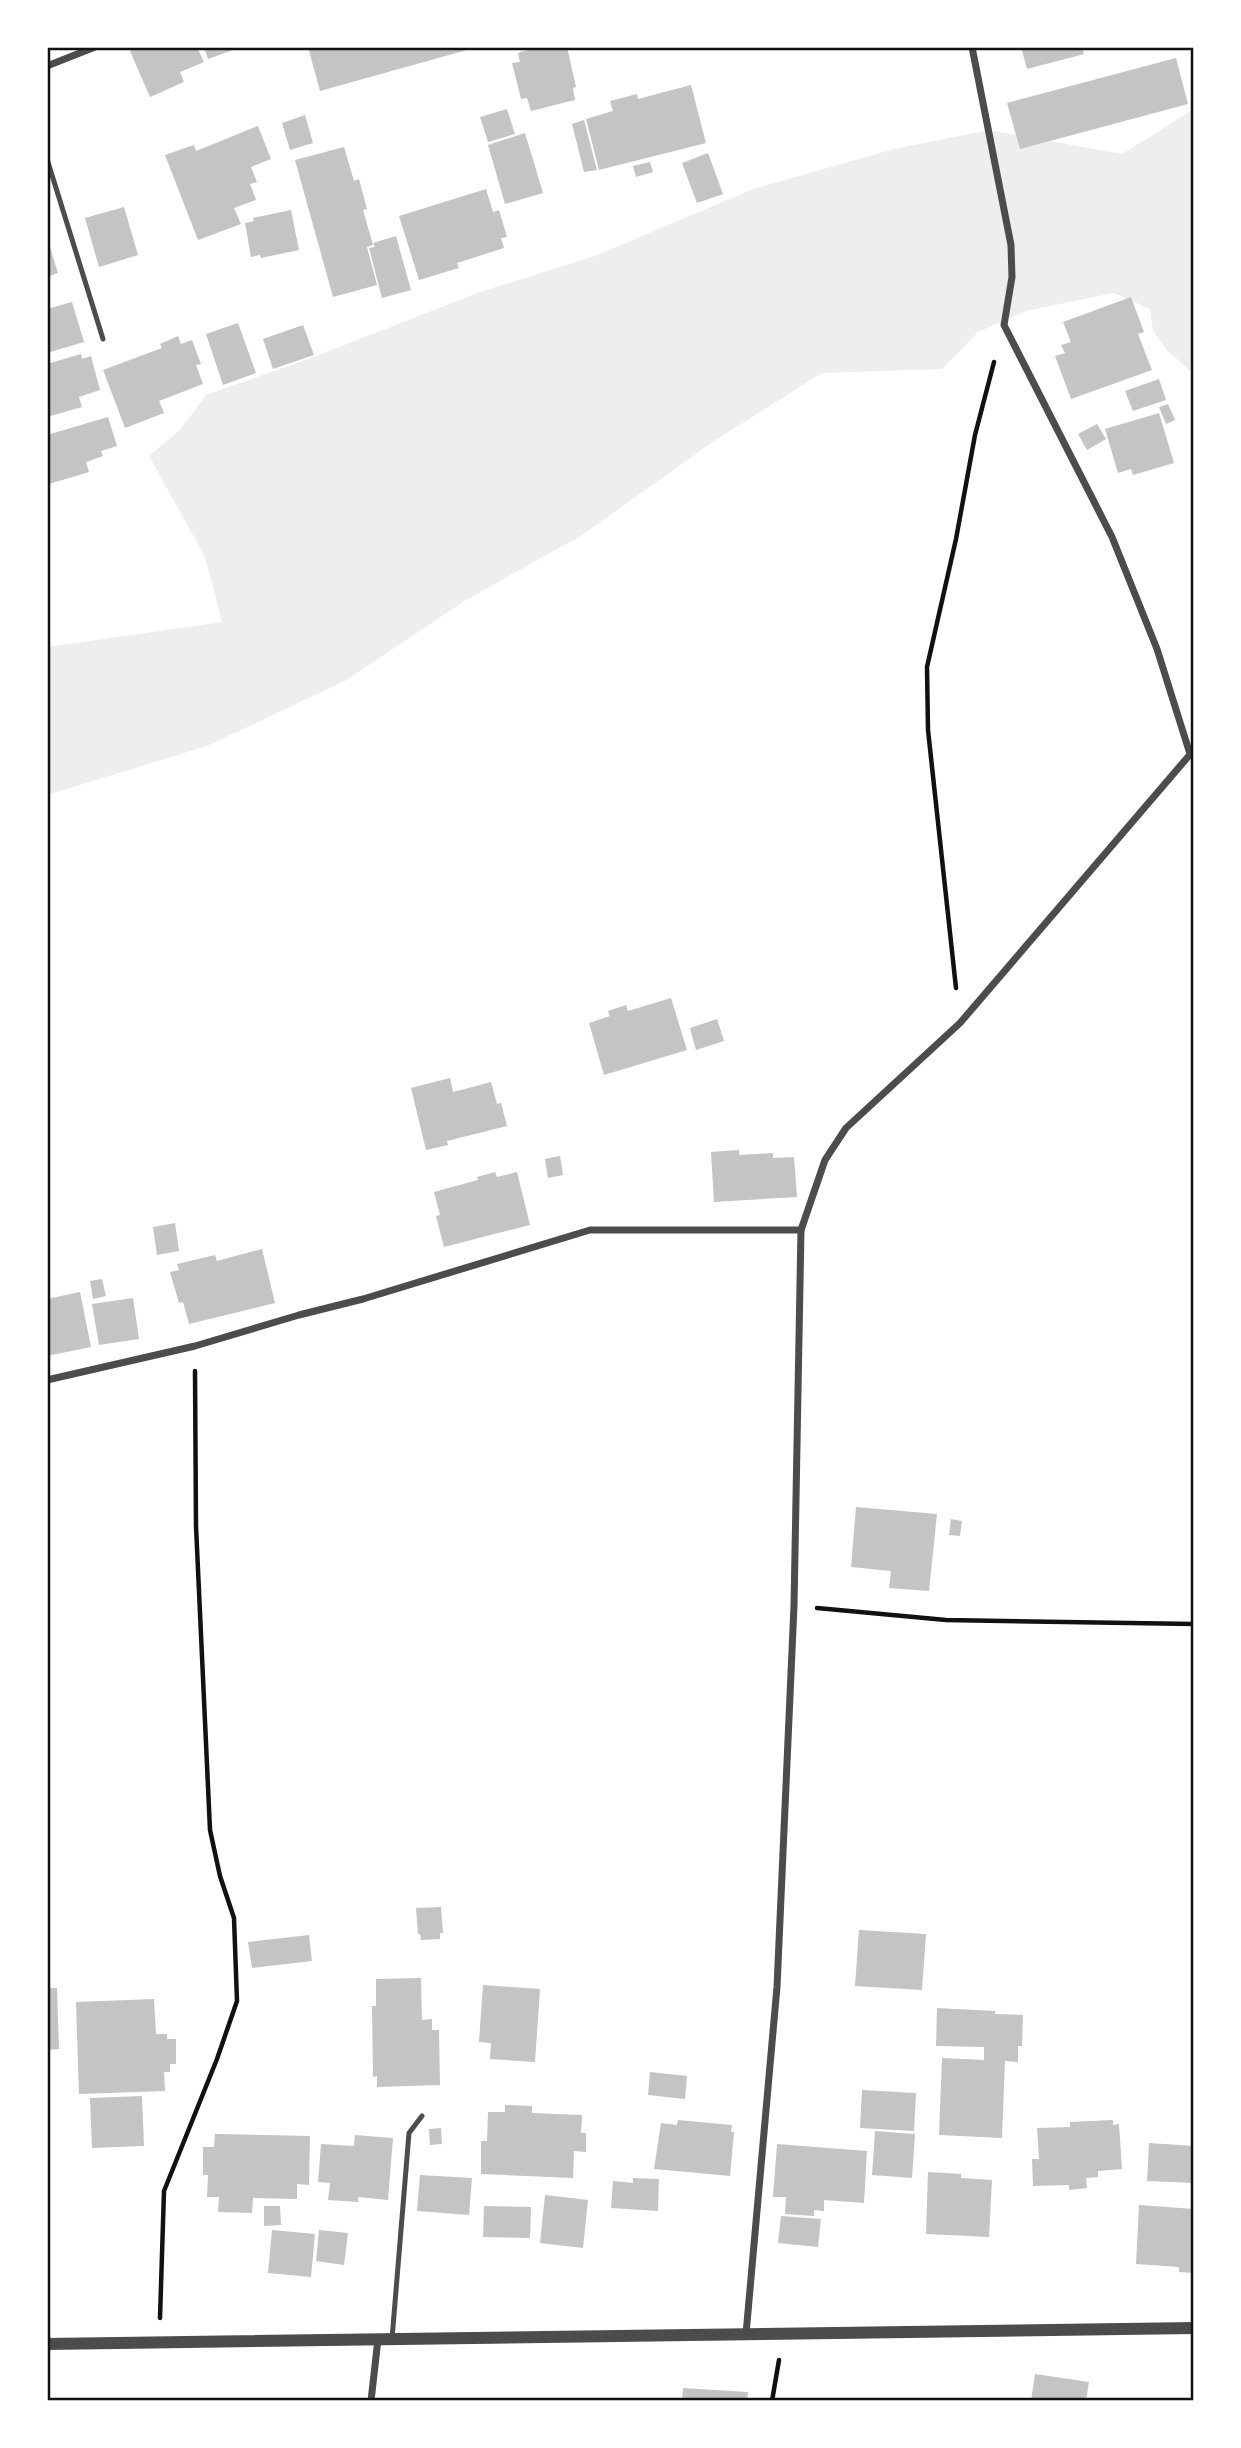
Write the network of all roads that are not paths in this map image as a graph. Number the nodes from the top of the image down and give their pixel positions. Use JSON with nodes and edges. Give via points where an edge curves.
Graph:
{"nodes":[{"id":1,"x":95,"y":47,"type":"edge"},
{"id":2,"x":972,"y":47,"type":"edge"},
{"id":3,"x":47,"y":66,"type":"edge"},
{"id":4,"x":47,"y":159,"type":"edge"},
{"id":5,"x":103,"y":339,"type":"dead end"},
{"id":6,"x":1192,"y":752,"type":"edge"},
{"id":7,"x":801,"y":1230,"type":"junction"},
{"id":8,"x":47,"y":1380,"type":"edge"},
{"id":9,"x":422,"y":2116,"type":"dead end"},
{"id":10,"x":1194,"y":2328,"type":"edge"},
{"id":11,"x":746,"y":2334,"type":"junction"},
{"id":12,"x":385,"y":2339,"type":"junction"},
{"id":13,"x":47,"y":2344,"type":"edge"},
{"id":14,"x":371,"y":2401,"type":"edge"}],
"edges":[{"from":1,"to":3,"type":"street"},
{"from":2,"to":6,"type":"street","via":[[1011,244],[1012,277],[1004,325],[1112,537]]},
{"from":4,"to":5,"type":"lane"},
{"from":6,"to":7,"type":"street","via":[[960,1023],[846,1128],[825,1160]]},
{"from":7,"to":8,"type":"street","via":[[590,1230],[195,1346]]},
{"from":7,"to":11,"type":"street","via":[[794,1606],[777,1987]]},
{"from":9,"to":12,"type":"lane","via":[[409,2133]]},
{"from":10,"to":11,"type":"street"},
{"from":11,"to":12,"type":"street"},
{"from":12,"to":13,"type":"street"},
{"from":12,"to":14,"type":"street"}]}
